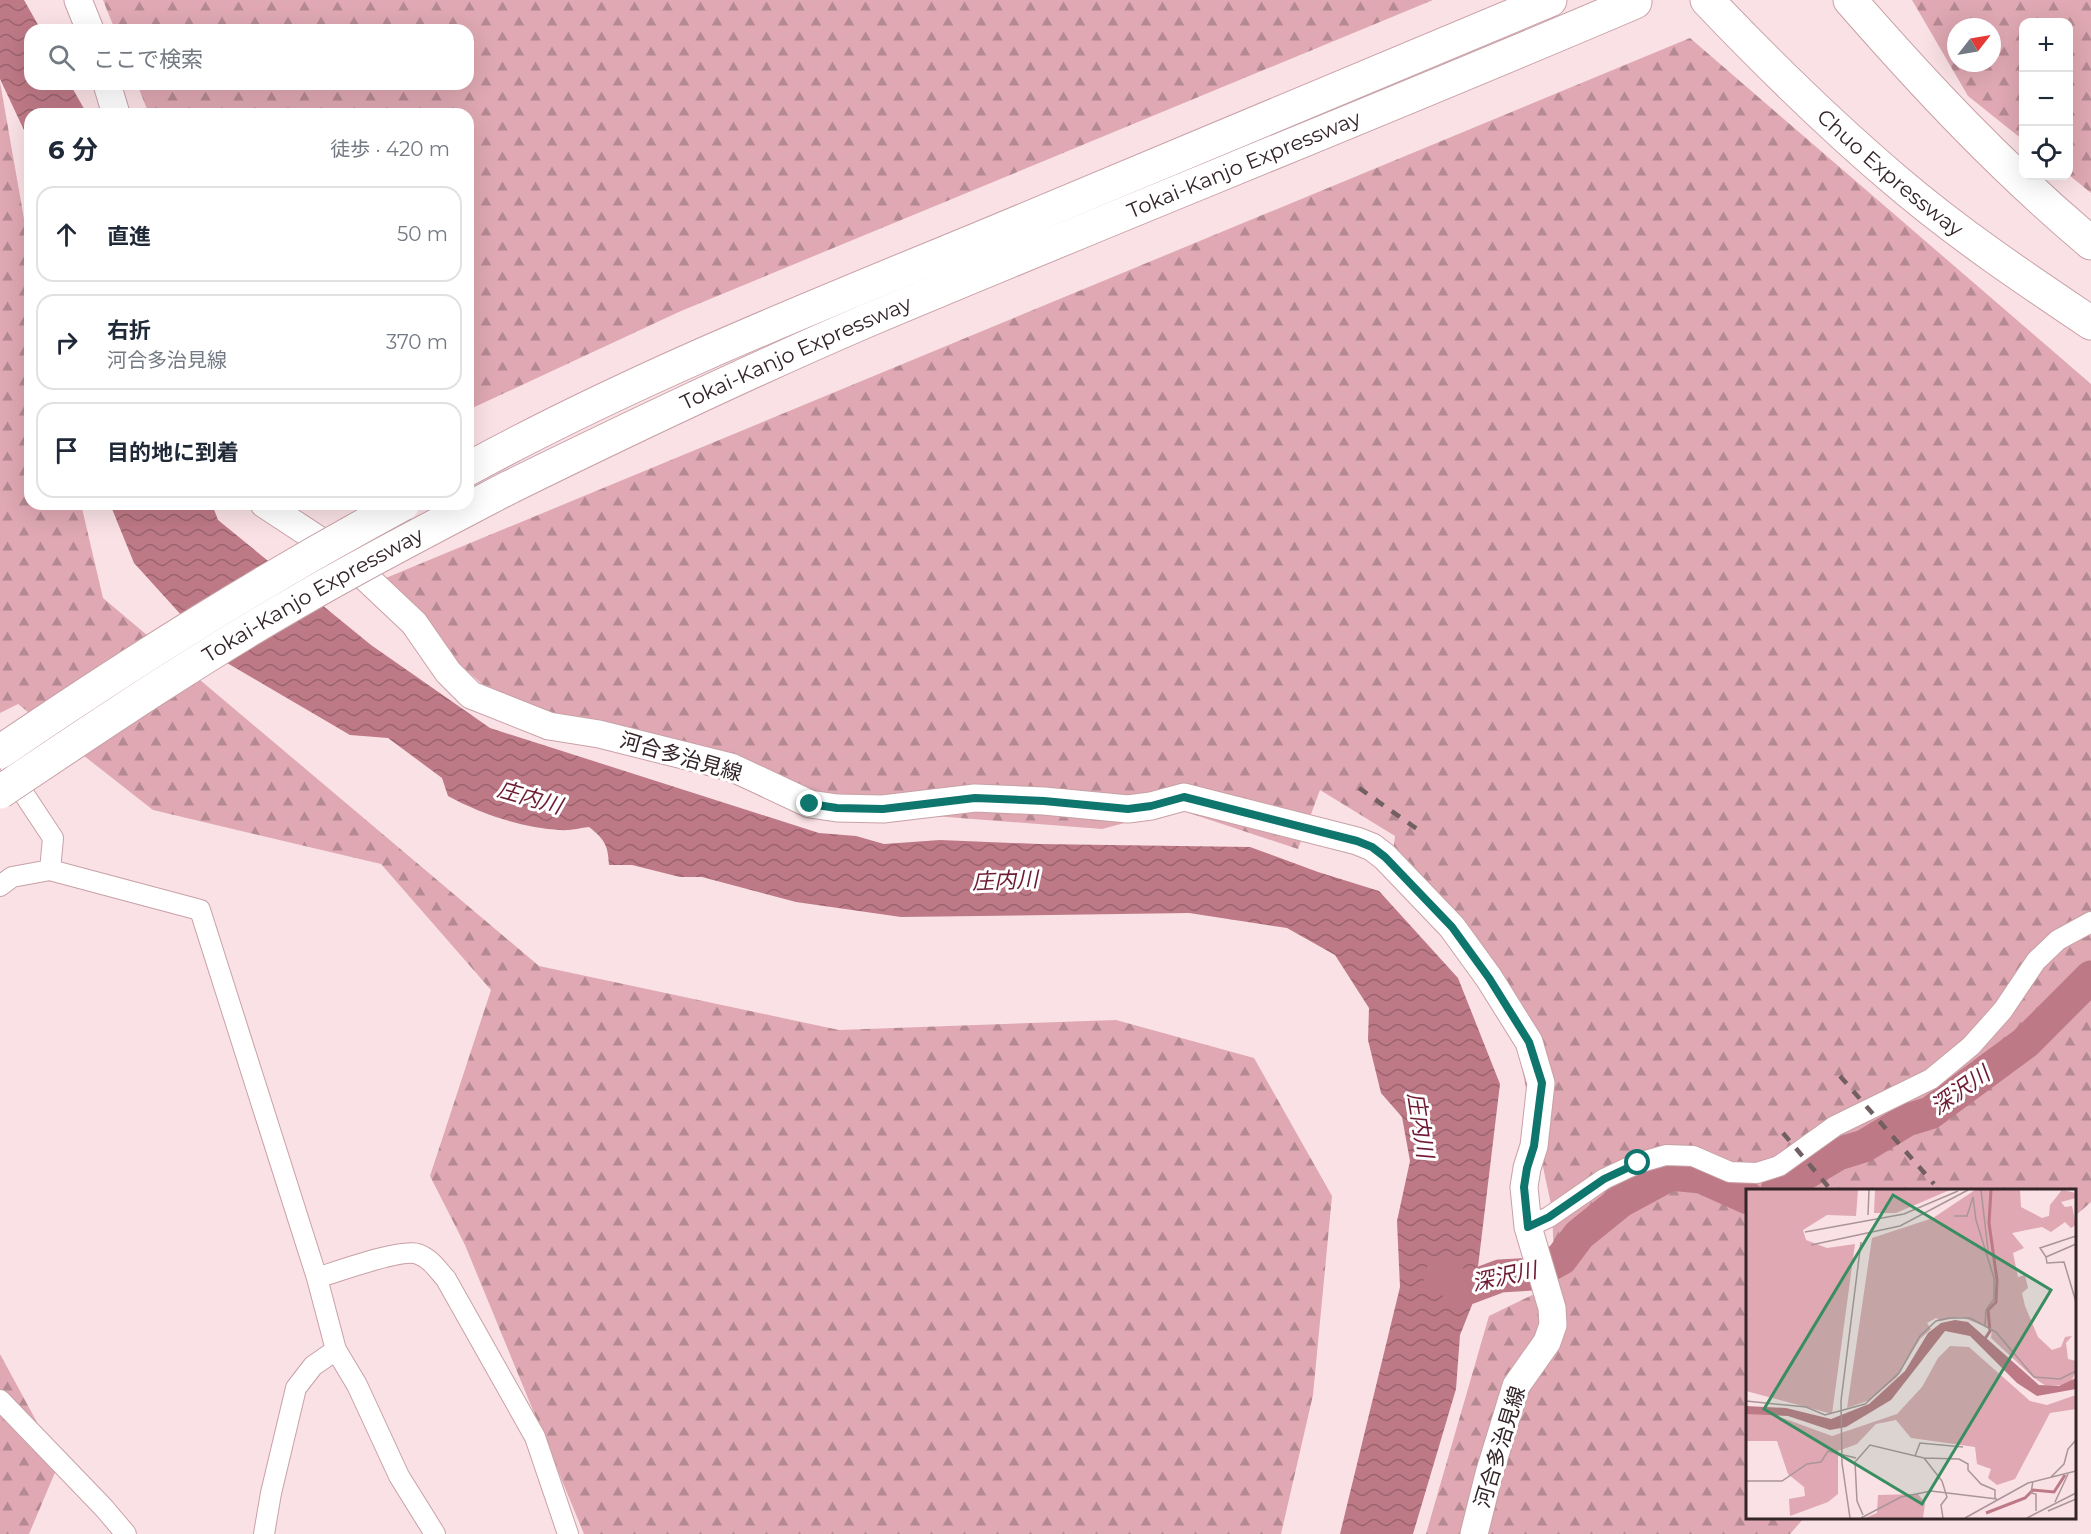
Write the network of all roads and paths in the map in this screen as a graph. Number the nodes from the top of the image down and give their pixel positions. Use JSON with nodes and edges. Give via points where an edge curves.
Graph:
{"nodes":[{"id":1,"x":78,"y":0,"type":"edge"},
{"id":2,"x":1550,"y":0,"type":"edge"},
{"id":3,"x":1707,"y":0,"type":"edge"},
{"id":4,"x":1850,"y":0,"type":"edge"},
{"id":5,"x":1635,"y":2,"type":"dead end"},
{"id":6,"x":88,"y":24,"type":"edge"},
{"id":7,"x":109,"y":90,"type":"edge"},
{"id":8,"x":114,"y":108,"type":"edge"},
{"id":9,"x":2091,"y":243,"type":"edge"},
{"id":10,"x":2091,"y":323,"type":"edge"},
{"id":11,"x":474,"y":465,"type":"edge"},
{"id":12,"x":474,"y":506,"type":"edge"},
{"id":13,"x":273,"y":510,"type":"edge"},
{"id":14,"x":392,"y":510,"type":"edge"},
{"id":15,"x":466,"y":510,"type":"edge"},
{"id":16,"x":0,"y":752,"type":"edge"},
{"id":17,"x":0,"y":758,"type":"edge"},
{"id":18,"x":0,"y":792,"type":"edge"},
{"id":19,"x":50,"y":870,"type":"junction"},
{"id":20,"x":0,"y":886,"type":"edge"},
{"id":21,"x":2091,"y":914,"type":"edge"},
{"id":22,"x":2084,"y":925,"type":"edge"},
{"id":23,"x":1530,"y":1234,"type":"junction"},
{"id":24,"x":316,"y":1278,"type":"junction"},
{"id":25,"x":336,"y":1350,"type":"junction"},
{"id":26,"x":0,"y":1400,"type":"edge"},
{"id":27,"x":126,"y":1534,"type":"edge"},
{"id":28,"x":264,"y":1534,"type":"edge"},
{"id":29,"x":435,"y":1534,"type":"edge"},
{"id":30,"x":568,"y":1534,"type":"edge"},
{"id":31,"x":1474,"y":1534,"type":"edge"}],
"edges":[{"from":1,"to":6,"type":"main road"},
{"from":2,"to":11,"type":"highway","name":"Tokai-Kanjo Expressway","via":[[750,334],[627,389]]},
{"from":3,"to":10,"type":"highway","name":"Chuo Expressway","via":[[1782,77],[1896,181],[1964,235]]},
{"from":4,"to":9,"type":"highway","via":[[2001,163]]},
{"from":5,"to":12,"type":"highway","name":"Tokai-Kanjo Expressway","bridge":true,"via":[[865,322],[650,418]]},
{"from":7,"to":8,"type":"main road"},
{"from":13,"to":23,"type":"main road","name":"河合多治見線","via":[[343,556],[414,623],[448,672],[471,695],[549,726],[599,734],[731,768],[810,804],[837,808],[883,809],[975,798],[1128,809],[1184,797],[1372,847],[1452,927],[1529,1042],[1542,1083],[1524,1187]]},
{"from":14,"to":16,"type":"highway","name":"Tokai-Kanjo Expressway","bridge":true,"via":[[185,630]]},
{"from":15,"to":18,"type":"highway","name":"Tokai-Kanjo Expressway","bridge":true,"via":[[295,603],[118,712]]},
{"from":17,"to":19,"type":"street","via":[[52,838]]},
{"from":19,"to":20,"type":"street","via":[[12,877]]},
{"from":19,"to":24,"type":"street","via":[[200,910]]},
{"from":21,"to":22,"type":"street"},
{"from":22,"to":23,"type":"street","via":[[2058,940],[2036,961],[2003,1010],[1971,1046],[1931,1079],[1835,1126],[1779,1166],[1757,1173],[1730,1172],[1693,1156],[1666,1155],[1604,1179]]},
{"from":23,"to":31,"type":"main road","name":"河合多治見線","via":[[1552,1308],[1553,1325],[1547,1342],[1516,1386]]},
{"from":24,"to":25,"type":"street"},
{"from":24,"to":30,"type":"street","via":[[400,1253],[415,1252],[430,1260],[446,1279],[535,1437]]},
{"from":25,"to":28,"type":"street","via":[[313,1366],[296,1388]]},
{"from":25,"to":29,"type":"street","via":[[357,1385],[399,1476]]},
{"from":26,"to":27,"type":"street"}]}
